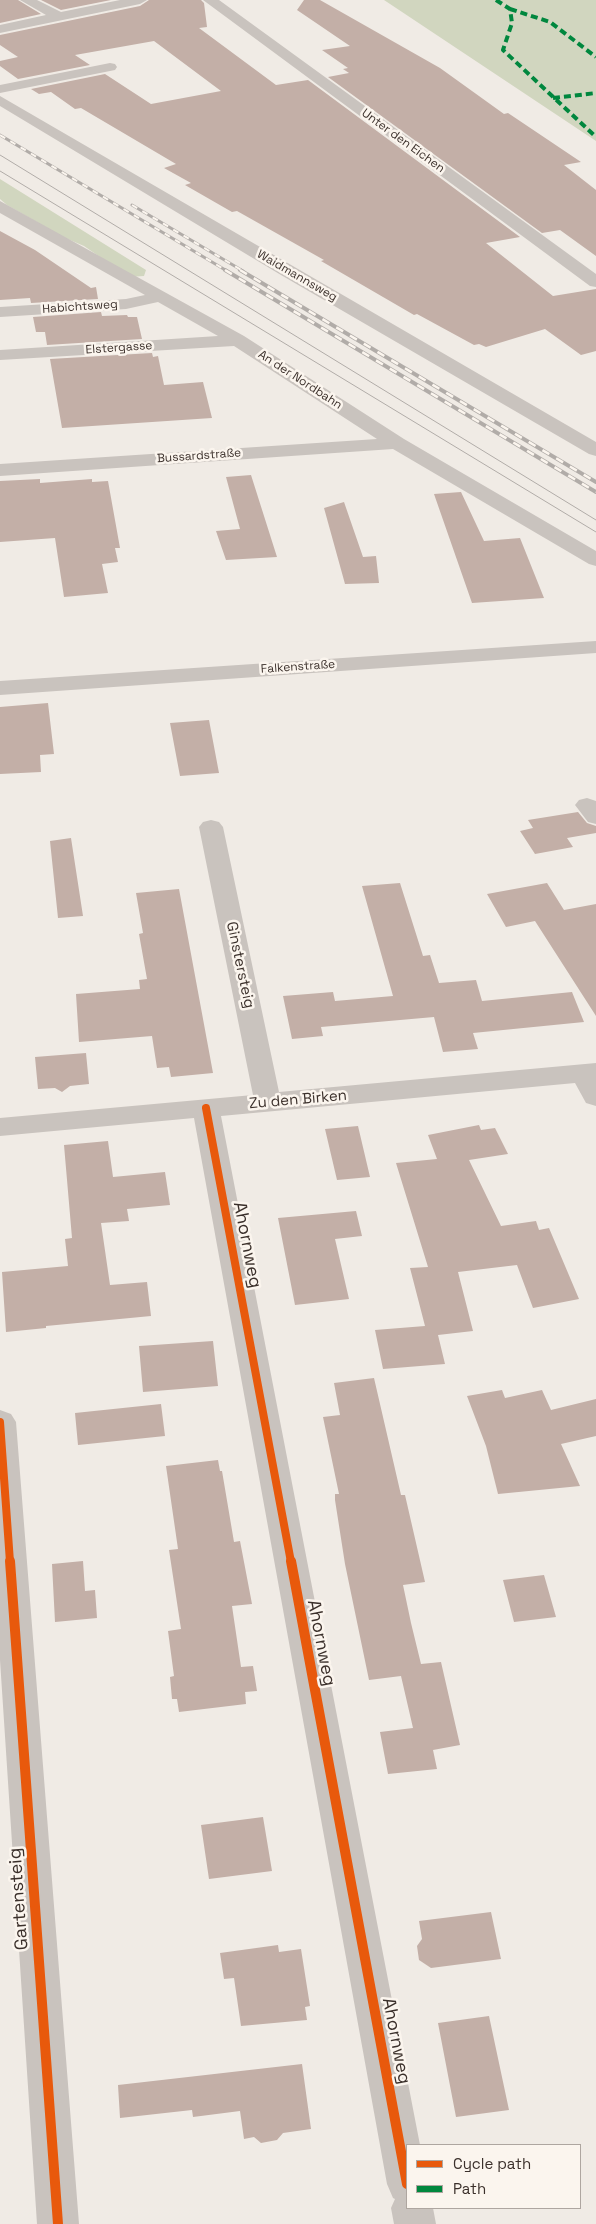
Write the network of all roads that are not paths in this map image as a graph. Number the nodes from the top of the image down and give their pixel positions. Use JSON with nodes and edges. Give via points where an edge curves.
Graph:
{"nodes":[{"id":1,"x":27,"y":0,"type":"edge"},
{"id":2,"x":140,"y":0,"type":"edge"},
{"id":3,"x":210,"y":0,"type":"edge"},
{"id":4,"x":59,"y":17,"type":"junction"},
{"id":5,"x":0,"y":29,"type":"edge"},
{"id":6,"x":110,"y":67,"type":"dead end"},
{"id":7,"x":0,"y":89,"type":"edge"},
{"id":8,"x":0,"y":100,"type":"edge"},
{"id":9,"x":0,"y":206,"type":"edge"},
{"id":10,"x":596,"y":282,"type":"edge"},
{"id":11,"x":159,"y":297,"type":"junction"},
{"id":12,"x":0,"y":312,"type":"edge"},
{"id":13,"x":238,"y":340,"type":"junction"},
{"id":14,"x":0,"y":355,"type":"edge"},
{"id":15,"x":397,"y":443,"type":"junction"},
{"id":16,"x":596,"y":450,"type":"edge"},
{"id":17,"x":0,"y":470,"type":"edge"},
{"id":18,"x":596,"y":560,"type":"edge"},
{"id":19,"x":596,"y":647,"type":"edge"},
{"id":20,"x":0,"y":688,"type":"edge"},
{"id":21,"x":211,"y":826,"type":"dead end"},
{"id":22,"x":589,"y":1072,"type":"edge"},
{"id":23,"x":596,"y":1097,"type":"edge"},
{"id":24,"x":268,"y":1103,"type":"junction"},
{"id":25,"x":206,"y":1108,"type":"junction"},
{"id":26,"x":0,"y":1128,"type":"edge"},
{"id":27,"x":0,"y":1422,"type":"edge"},
{"id":28,"x":406,"y":2179,"type":"edge"},
{"id":29,"x":412,"y":2209,"type":"edge"},
{"id":30,"x":58,"y":2224,"type":"edge"},
{"id":31,"x":415,"y":2224,"type":"edge"}],
"edges":[{"from":1,"to":4,"type":"street"},
{"from":2,"to":4,"type":"street"},
{"from":3,"to":10,"type":"street","name":"Unter den Eichen"},
{"from":4,"to":5,"type":"street"},
{"from":6,"to":7,"type":"street"},
{"from":8,"to":16,"type":"street","name":"Waidmannsweg"},
{"from":9,"to":11,"type":"street","name":"An der Nordbahn"},
{"from":11,"to":12,"type":"street","name":"Habichtsweg","via":[[126,304]]},
{"from":11,"to":13,"type":"street","name":"An der Nordbahn"},
{"from":13,"to":14,"type":"street","name":"Elstergasse"},
{"from":13,"to":15,"type":"street","name":"An der Nordbahn"},
{"from":15,"to":17,"type":"street","name":"Bussardstraße"},
{"from":15,"to":18,"type":"street","name":"An der Nordbahn"},
{"from":19,"to":20,"type":"street","name":"Falkenstraße"},
{"from":21,"to":24,"type":"street","name":"Ginstersteig"},
{"from":22,"to":23,"type":"street"},
{"from":22,"to":24,"type":"street","name":"Zu den Birken"},
{"from":24,"to":25,"type":"street","name":"Zu den Birken"},
{"from":25,"to":26,"type":"street","name":"Zu den Birken"},
{"from":25,"to":28,"type":"street","name":"Ahornweg"},
{"from":27,"to":30,"type":"street","name":"Gartensteig"},
{"from":29,"to":31,"type":"street"}]}
